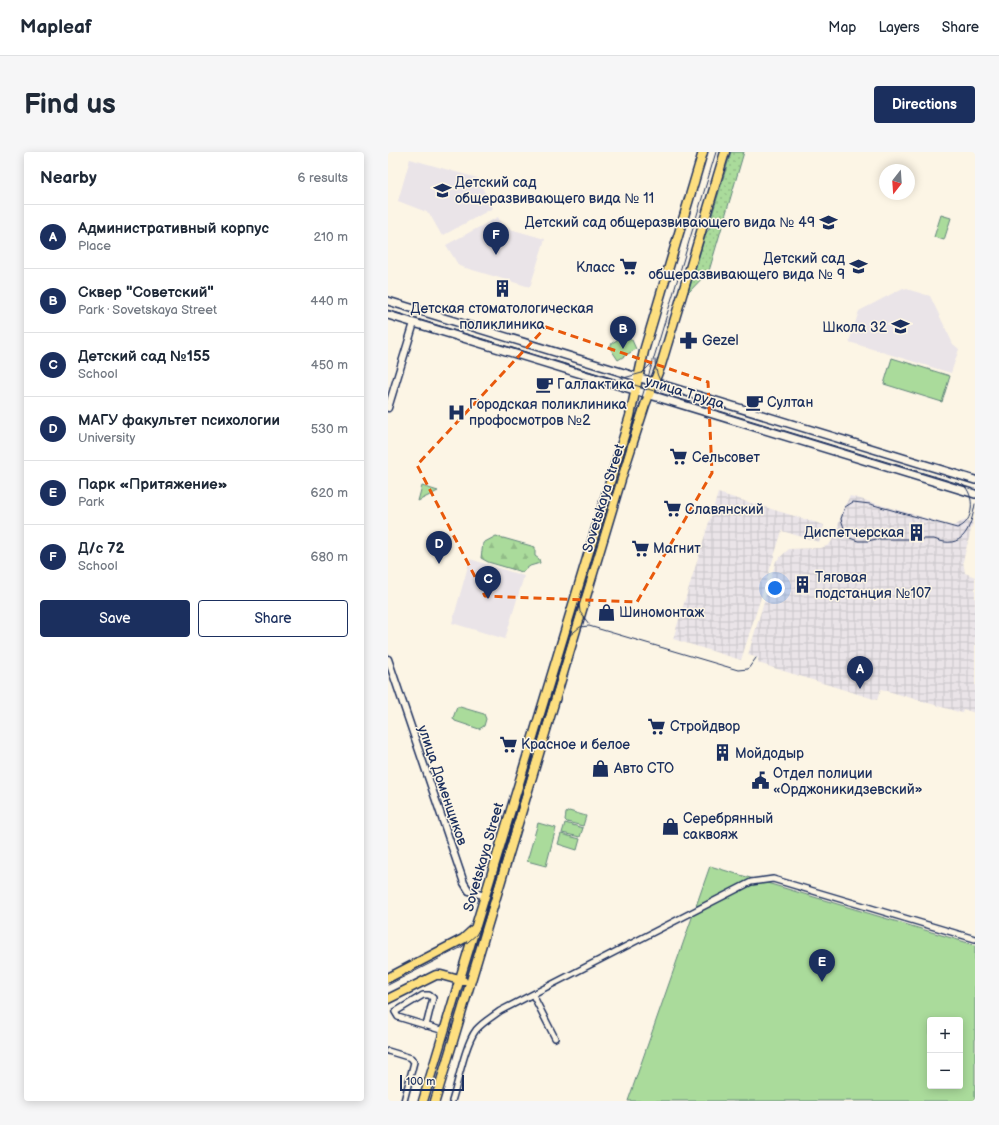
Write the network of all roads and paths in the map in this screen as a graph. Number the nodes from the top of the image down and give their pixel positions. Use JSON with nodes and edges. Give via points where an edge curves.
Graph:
{"nodes":[{"id":1,"x":703,"y":152,"type":"edge"},
{"id":2,"x":725,"y":152,"type":"edge"},
{"id":3,"x":388,"y":301,"type":"edge"},
{"id":4,"x":388,"y":315,"type":"edge"},
{"id":5,"x":414,"y":323,"type":"junction"},
{"id":6,"x":638,"y":378,"type":"junction"},
{"id":7,"x":654,"y":383,"type":"junction"},
{"id":8,"x":636,"y":390,"type":"junction"},
{"id":9,"x":649,"y":394,"type":"junction"},
{"id":10,"x":388,"y":408,"type":"edge"},
{"id":11,"x":975,"y":480,"type":"edge"},
{"id":12,"x":975,"y":494,"type":"edge"},
{"id":13,"x":568,"y":620,"type":"junction"},
{"id":14,"x":578,"y":623,"type":"junction"},
{"id":15,"x":388,"y":659,"type":"edge"},
{"id":16,"x":485,"y":896,"type":"junction"},
{"id":17,"x":495,"y":899,"type":"junction"},
{"id":18,"x":475,"y":928,"type":"junction"},
{"id":19,"x":975,"y":939,"type":"edge"},
{"id":20,"x":388,"y":978,"type":"edge"},
{"id":21,"x":459,"y":980,"type":"junction"},
{"id":22,"x":470,"y":983,"type":"junction"},
{"id":23,"x":533,"y":994,"type":"junction"},
{"id":24,"x":388,"y":999,"type":"edge"},
{"id":25,"x":426,"y":1026,"type":"junction"},
{"id":26,"x":444,"y":1031,"type":"junction"},
{"id":27,"x":555,"y":1038,"type":"dead end"},
{"id":28,"x":388,"y":1051,"type":"edge"},
{"id":29,"x":404,"y":1101,"type":"edge"},
{"id":30,"x":423,"y":1101,"type":"edge"},
{"id":31,"x":435,"y":1101,"type":"edge"},
{"id":32,"x":452,"y":1101,"type":"edge"}],
"edges":[{"from":1,"to":6,"type":"main road","name":"Sovetskaya Street"},
{"from":2,"to":7,"type":"main road","name":"Sovetskaya Street"},
{"from":3,"to":6,"type":"main road","name":"улица Труда"},
{"from":4,"to":5,"type":"main road","name":"улица Труда"},
{"from":5,"to":8,"type":"main road","name":"улица Труда"},
{"from":5,"to":10,"type":"street"},
{"from":6,"to":7,"type":"main road","name":"улица Труда"},
{"from":6,"to":8,"type":"main road","name":"Sovetskaya Street"},
{"from":7,"to":9,"type":"main road","name":"Sovetskaya Street"},
{"from":7,"to":11,"type":"main road","name":"улица Труда"},
{"from":8,"to":9,"type":"main road","name":"улица Труда"},
{"from":8,"to":13,"type":"main road","name":"Sovetskaya Street"},
{"from":9,"to":12,"type":"main road","name":"улица Труда"},
{"from":9,"to":14,"type":"main road","name":"Sovetskaya Street"},
{"from":13,"to":14,"type":"main road"},
{"from":13,"to":16,"type":"main road","name":"Sovetskaya Street"},
{"from":14,"to":17,"type":"main road","name":"Sovetskaya Street"},
{"from":15,"to":16,"type":"street","name":"улица Доменщиков","via":[[464,883],[469,891]]},
{"from":16,"to":17,"type":"main road","name":"улица Доменщиков"},
{"from":16,"to":18,"type":"main road","name":"Sovetskaya Street"},
{"from":17,"to":22,"type":"main road","name":"Sovetskaya Street"},
{"from":18,"to":20,"type":"main road","via":[[462,939]]},
{"from":18,"to":21,"type":"main road","name":"Sovetskaya Street"},
{"from":19,"to":23,"type":"street","via":[[773,879],[760,879]]},
{"from":21,"to":22,"type":"main road"},
{"from":21,"to":24,"type":"main road","via":[[436,975]]},
{"from":21,"to":26,"type":"main road","name":"Sovetskaya Street"},
{"from":22,"to":31,"type":"main road","name":"Sovetskaya Street"},
{"from":23,"to":27,"type":"street"},
{"from":23,"to":32,"type":"street","via":[[500,1011],[475,1031]]},
{"from":25,"to":25,"type":"street","via":[[398,1017],[395,1012],[423,995],[429,995],[433,998]]},
{"from":25,"to":26,"type":"street"},
{"from":26,"to":30,"type":"main road","name":"Sovetskaya Street"},
{"from":28,"to":29,"type":"street","via":[[411,1058],[414,1062]]}]}
